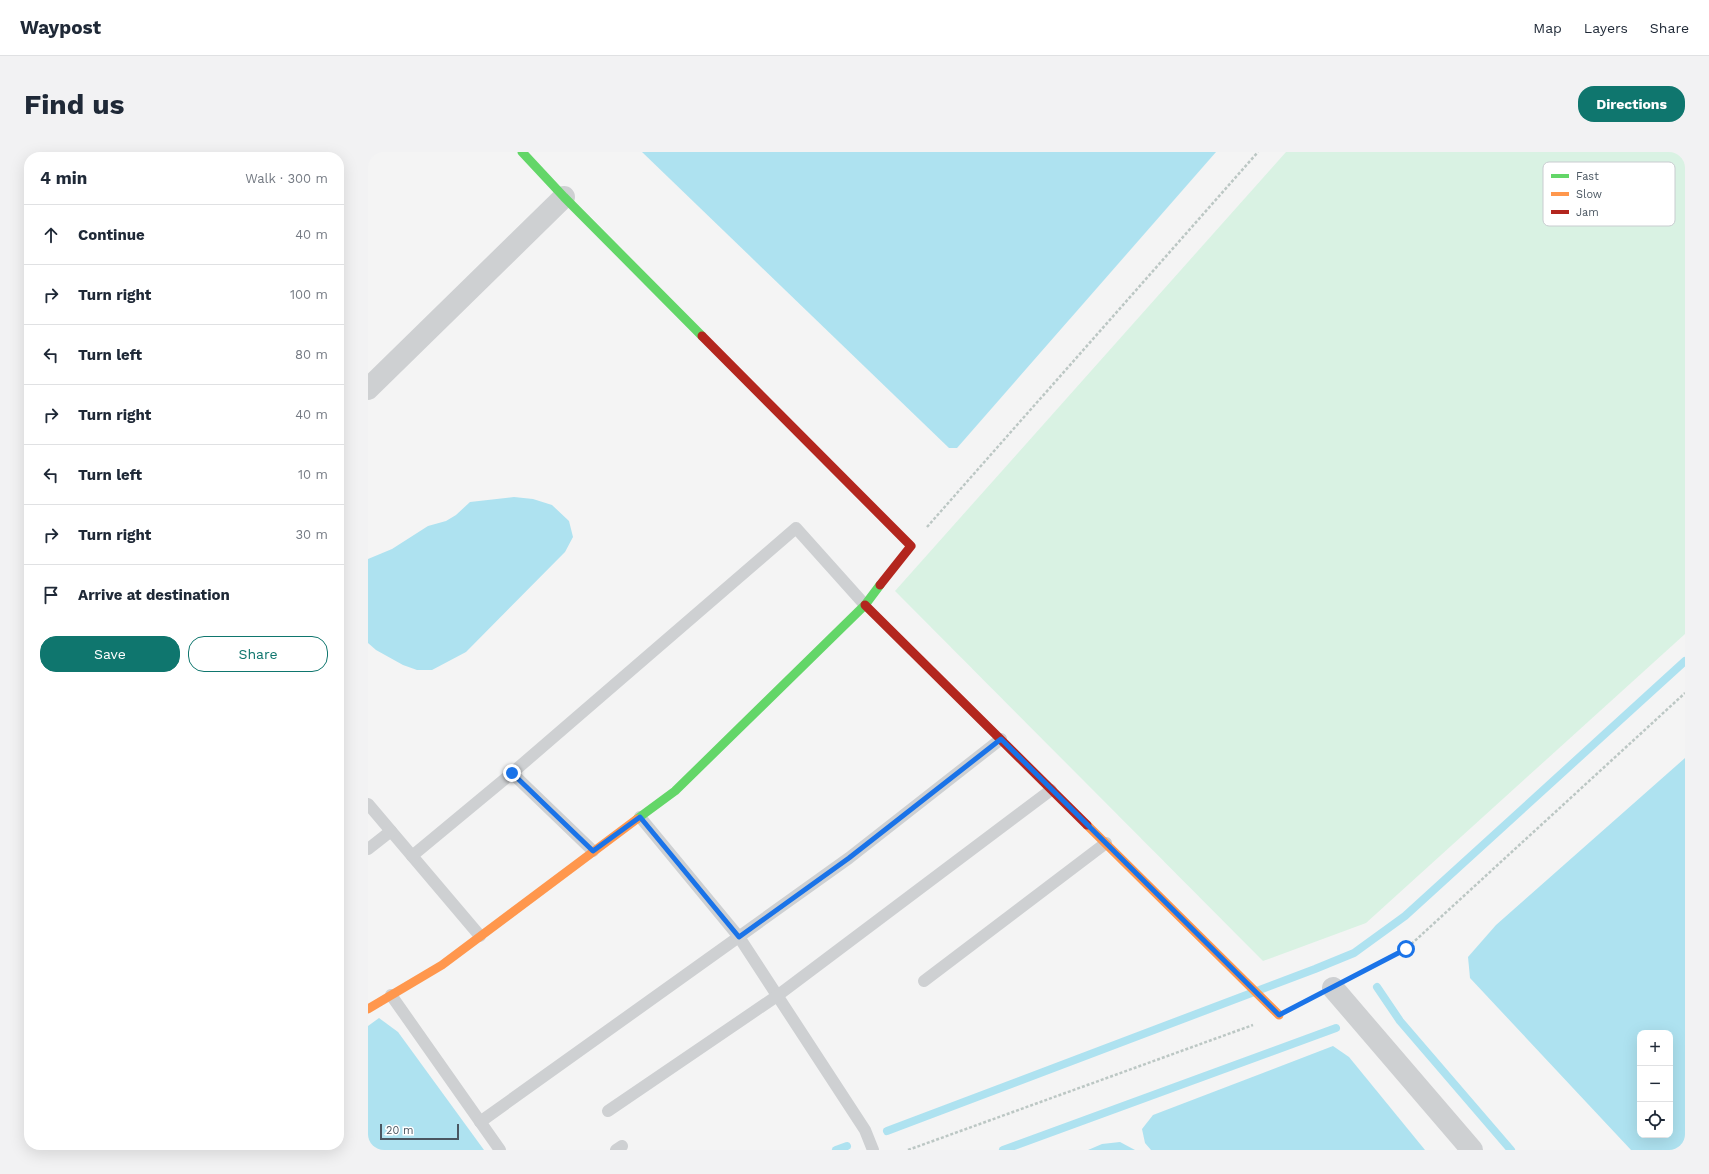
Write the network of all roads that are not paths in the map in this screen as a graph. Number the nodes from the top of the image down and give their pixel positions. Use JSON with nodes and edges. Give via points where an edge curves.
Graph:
{"nodes":[{"id":1,"x":522,"y":152,"type":"edge"},
{"id":2,"x":564,"y":198,"type":"junction"},
{"id":3,"x":368,"y":389,"type":"edge"},
{"id":4,"x":865,"y":605,"type":"junction"},
{"id":5,"x":1001,"y":739,"type":"junction"},
{"id":6,"x":512,"y":773,"type":"junction"},
{"id":7,"x":1052,"y":790,"type":"junction"},
{"id":8,"x":368,"y":804,"type":"edge"},
{"id":9,"x":640,"y":817,"type":"junction"},
{"id":10,"x":391,"y":831,"type":"junction"},
{"id":11,"x":1106,"y":843,"type":"junction"},
{"id":12,"x":368,"y":850,"type":"edge"},
{"id":13,"x":593,"y":851,"type":"junction"},
{"id":14,"x":412,"y":856,"type":"junction"},
{"id":15,"x":480,"y":936,"type":"junction"},
{"id":16,"x":739,"y":937,"type":"junction"},
{"id":17,"x":924,"y":980,"type":"dead end"},
{"id":18,"x":1333,"y":988,"type":"road end"},
{"id":19,"x":391,"y":995,"type":"junction"},
{"id":20,"x":777,"y":996,"type":"junction"},
{"id":21,"x":368,"y":1009,"type":"edge"},
{"id":22,"x":1279,"y":1015,"type":"road end"},
{"id":23,"x":608,"y":1111,"type":"dead end"},
{"id":24,"x":480,"y":1122,"type":"junction"},
{"id":25,"x":500,"y":1150,"type":"edge"},
{"id":26,"x":873,"y":1150,"type":"edge"},
{"id":27,"x":1472,"y":1150,"type":"edge"}],
"edges":[{"from":1,"to":2,"type":"street"},
{"from":2,"to":3,"type":"street"},
{"from":2,"to":4,"type":"street","via":[[911,546]]},
{"from":4,"to":5,"type":"street"},
{"from":4,"to":6,"type":"lane","via":[[796,528]]},
{"from":4,"to":9,"type":"street","via":[[674,791]]},
{"from":5,"to":7,"type":"street"},
{"from":5,"to":16,"type":"lane","via":[[849,858]]},
{"from":6,"to":13,"type":"lane"},
{"from":6,"to":14,"type":"lane"},
{"from":7,"to":11,"type":"street"},
{"from":7,"to":20,"type":"lane"},
{"from":8,"to":10,"type":"lane"},
{"from":9,"to":13,"type":"street"},
{"from":9,"to":16,"type":"lane"},
{"from":10,"to":12,"type":"lane"},
{"from":10,"to":14,"type":"lane"},
{"from":11,"to":17,"type":"lane"},
{"from":11,"to":22,"type":"street"},
{"from":13,"to":15,"type":"street"},
{"from":14,"to":15,"type":"lane"},
{"from":15,"to":19,"type":"street","via":[[442,965]]},
{"from":16,"to":20,"type":"lane"},
{"from":16,"to":24,"type":"lane"},
{"from":18,"to":27,"type":"street"},
{"from":19,"to":21,"type":"street"},
{"from":19,"to":24,"type":"lane"},
{"from":20,"to":23,"type":"lane"},
{"from":20,"to":26,"type":"lane","via":[[865,1130]]},
{"from":24,"to":25,"type":"lane"}]}
